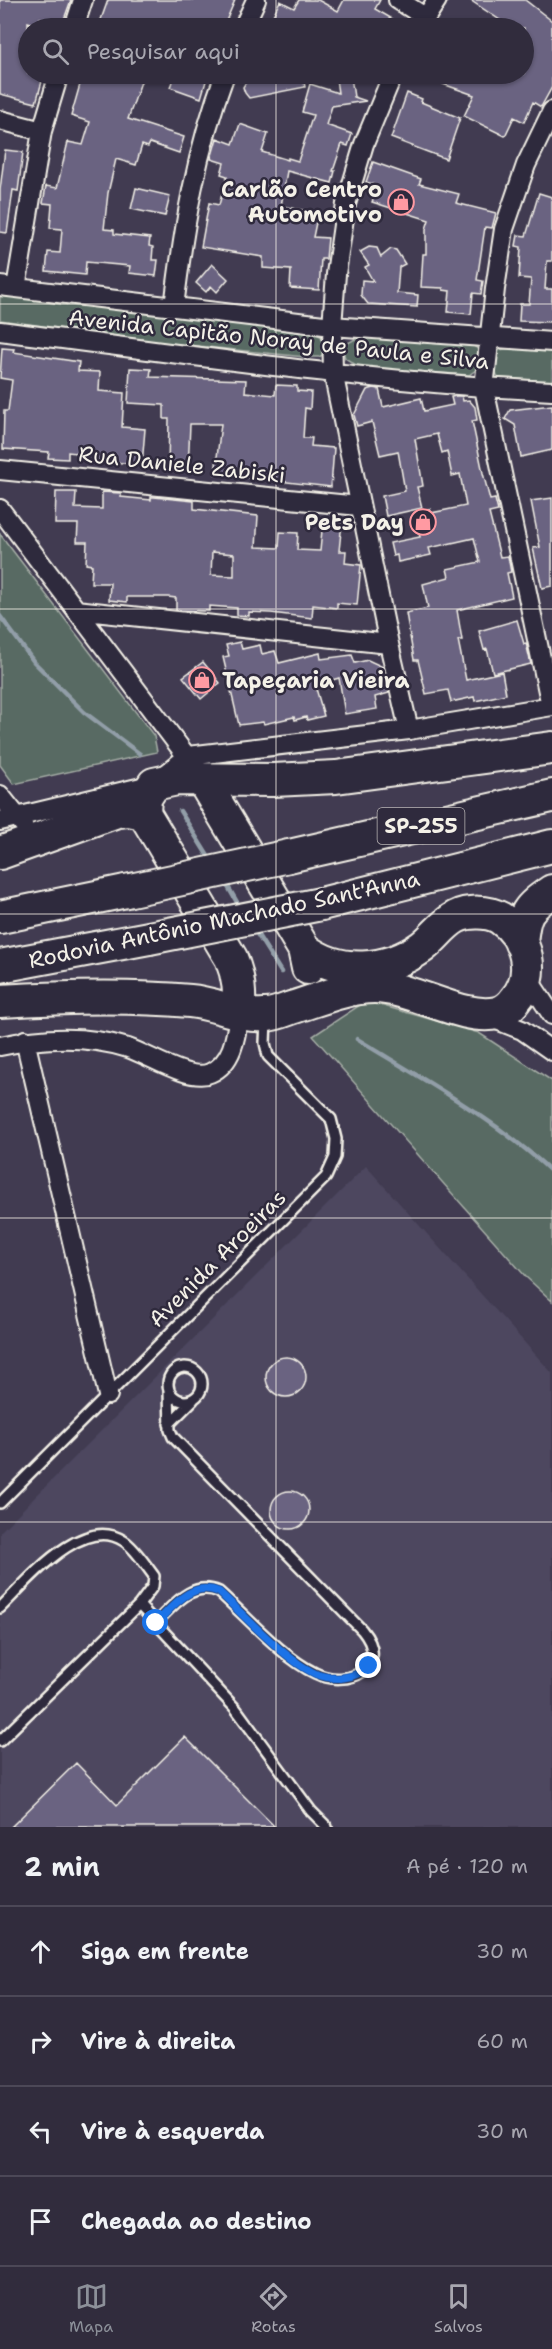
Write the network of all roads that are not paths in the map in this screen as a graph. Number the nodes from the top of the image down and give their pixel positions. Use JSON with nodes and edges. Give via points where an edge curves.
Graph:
{"nodes":[{"id":1,"x":83,"y":0,"type":"edge"},
{"id":2,"x":256,"y":0,"type":"edge"},
{"id":3,"x":398,"y":0,"type":"edge"},
{"id":4,"x":437,"y":0,"type":"edge"},
{"id":5,"x":77,"y":18,"type":"edge"},
{"id":6,"x":248,"y":18,"type":"edge"},
{"id":7,"x":417,"y":18,"type":"edge"},
{"id":8,"x":425,"y":18,"type":"edge"},
{"id":9,"x":56,"y":84,"type":"edge"},
{"id":10,"x":221,"y":84,"type":"edge"},
{"id":11,"x":389,"y":84,"type":"edge"},
{"id":12,"x":552,"y":111,"type":"edge"},
{"id":13,"x":0,"y":120,"type":"edge"},
{"id":14,"x":42,"y":131,"type":"junction"},
{"id":15,"x":8,"y":287,"type":"edge"},
{"id":16,"x":174,"y":307,"type":"junction"},
{"id":17,"x":332,"y":326,"type":"junction"},
{"id":18,"x":0,"y":331,"type":"edge"},
{"id":19,"x":489,"y":338,"type":"junction"},
{"id":20,"x":552,"y":342,"type":"edge"},
{"id":21,"x":333,"y":372,"type":"junction"},
{"id":22,"x":484,"y":388,"type":"junction"},
{"id":23,"x":552,"y":391,"type":"edge"},
{"id":24,"x":0,"y":470,"type":"edge"},
{"id":25,"x":359,"y":506,"type":"junction"},
{"id":26,"x":0,"y":509,"type":"edge"},
{"id":27,"x":76,"y":610,"type":"junction"},
{"id":28,"x":389,"y":644,"type":"junction"},
{"id":29,"x":552,"y":706,"type":"edge"},
{"id":30,"x":409,"y":730,"type":"junction"},
{"id":31,"x":552,"y":748,"type":"edge"},
{"id":32,"x":195,"y":767,"type":"junction"},
{"id":33,"x":154,"y":784,"type":"junction"},
{"id":34,"x":0,"y":795,"type":"edge"},
{"id":35,"x":552,"y":796,"type":"edge"},
{"id":36,"x":144,"y":813,"type":"junction"},
{"id":37,"x":17,"y":825,"type":"edge"},
{"id":38,"x":552,"y":846,"type":"edge"},
{"id":39,"x":0,"y":853,"type":"edge"},
{"id":40,"x":552,"y":891,"type":"edge"},
{"id":41,"x":0,"y":917,"type":"edge"},
{"id":42,"x":521,"y":943,"type":"junction"},
{"id":43,"x":304,"y":949,"type":"junction"},
{"id":44,"x":0,"y":966,"type":"edge"},
{"id":45,"x":528,"y":979,"type":"junction"},
{"id":46,"x":0,"y":1002,"type":"edge"},
{"id":47,"x":301,"y":1005,"type":"junction"},
{"id":48,"x":253,"y":1015,"type":"junction"},
{"id":49,"x":482,"y":1015,"type":"junction"},
{"id":50,"x":552,"y":1015,"type":"edge"},
{"id":51,"x":25,"y":1040,"type":"junction"},
{"id":52,"x":0,"y":1046,"type":"edge"},
{"id":53,"x":551,"y":1050,"type":"edge"},
{"id":54,"x":169,"y":1390,"type":"junction"},
{"id":55,"x":108,"y":1395,"type":"junction"},
{"id":56,"x":193,"y":1400,"type":"junction"},
{"id":57,"x":169,"y":1424,"type":"junction"},
{"id":58,"x":0,"y":1503,"type":"edge"},
{"id":59,"x":138,"y":1605,"type":"junction"},
{"id":60,"x":0,"y":1608,"type":"edge"},
{"id":61,"x":156,"y":1623,"type":"junction"},
{"id":62,"x":0,"y":1742,"type":"edge"},
{"id":63,"x":327,"y":1827,"type":"edge"}],
"edges":[{"from":1,"to":5,"type":"street"},
{"from":2,"to":6,"type":"street"},
{"from":3,"to":7,"type":"street"},
{"from":4,"to":8,"type":"street"},
{"from":9,"to":14,"type":"street"},
{"from":10,"to":16,"type":"street","via":[[205,129],[184,227]]},
{"from":11,"to":17,"type":"street","via":[[364,144],[346,204]]},
{"from":12,"to":19,"type":"street","via":[[526,165],[504,230]]},
{"from":13,"to":14,"type":"street"},
{"from":14,"to":15,"type":"street"},
{"from":15,"to":16,"type":"street","name":"Avenida Capitão Noray de Paula e Silva"},
{"from":16,"to":17,"type":"street","name":"Avenida Capitão Noray de Paula e Silva"},
{"from":17,"to":19,"type":"street","name":"Avenida Capitão Noray de Paula e Silva"},
{"from":17,"to":21,"type":"street"},
{"from":18,"to":21,"type":"street","name":"Avenida Capitão Noray de Paula e Silva"},
{"from":19,"to":20,"type":"street","name":"Avenida Capitão Noray de Paula e Silva"},
{"from":19,"to":22,"type":"street"},
{"from":21,"to":22,"type":"street","name":"Avenida Capitão Noray de Paula e Silva"},
{"from":21,"to":25,"type":"street"},
{"from":22,"to":23,"type":"street","name":"Avenida Capitão Noray de Paula e Silva"},
{"from":22,"to":29,"type":"street"},
{"from":24,"to":25,"type":"street","name":"Rua Daniele Zabiski"},
{"from":25,"to":28,"type":"street"},
{"from":26,"to":27,"type":"street"},
{"from":27,"to":28,"type":"street"},
{"from":27,"to":32,"type":"street"},
{"from":28,"to":30,"type":"street"},
{"from":29,"to":30,"type":"street"},
{"from":30,"to":32,"type":"street"},
{"from":31,"to":32,"type":"highway","via":[[336,777],[273,780]]},
{"from":32,"to":33,"type":"highway","via":[[177,779]]},
{"from":32,"to":43,"type":"highway"},
{"from":33,"to":36,"type":"highway","via":[[145,798]]},
{"from":33,"to":37,"type":"street"},
{"from":34,"to":37,"type":"street"},
{"from":35,"to":41,"type":"highway","number":"SP-255","bridge":true},
{"from":36,"to":37,"type":"highway","via":[[117,811]]},
{"from":36,"to":48,"type":"highway","via":[[231,958]]},
{"from":37,"to":39,"type":"highway"},
{"from":38,"to":44,"type":"highway","name":"Rodovia Antônio Machado Sant'Anna","number":"SP-255","bridge":true,"via":[[321,904]]},
{"from":40,"to":42,"type":"highway","via":[[532,905],[523,920]]},
{"from":42,"to":43,"type":"highway","via":[[507,923],[495,915],[481,913],[456,917],[420,948],[376,967],[344,967]]},
{"from":42,"to":45,"type":"highway","via":[[529,966]]},
{"from":43,"to":47,"type":"highway","via":[[309,982]]},
{"from":45,"to":49,"type":"highway","via":[[511,1006]]},
{"from":45,"to":50,"type":"street"},
{"from":46,"to":48,"type":"highway","via":[[158,998],[198,1001]]},
{"from":47,"to":48,"type":"highway"},
{"from":47,"to":49,"type":"highway","via":[[375,987]]},
{"from":48,"to":51,"type":"street","via":[[236,1037],[223,1064],[209,1074],[194,1075],[174,1069],[158,1059],[106,1043],[65,1038]]},
{"from":48,"to":55,"type":"lane","name":"Avenida Aroeiras","via":[[268,1056],[331,1119],[336,1139],[332,1167]]},
{"from":49,"to":53,"type":"street","via":[[516,1027]]},
{"from":51,"to":52,"type":"street"},
{"from":51,"to":55,"type":"street"},
{"from":54,"to":56,"type":"lane","via":[[176,1399]]},
{"from":54,"to":56,"type":"lane","via":[[169,1378],[176,1369],[192,1368],[202,1381],[201,1392]]},
{"from":54,"to":57,"type":"lane"},
{"from":55,"to":58,"type":"lane","name":"Avenida Aroeiras"},
{"from":56,"to":57,"type":"lane"},
{"from":57,"to":61,"type":"lane","via":[[173,1437],[362,1630],[371,1644],[372,1659],[359,1675],[316,1674],[295,1661],[212,1588],[187,1593]]},
{"from":59,"to":60,"type":"lane","via":[[153,1586],[154,1576],[124,1541],[104,1535],[77,1539]]},
{"from":59,"to":61,"type":"lane"},
{"from":59,"to":62,"type":"lane"},
{"from":61,"to":63,"type":"lane","via":[[236,1709]]}]}
